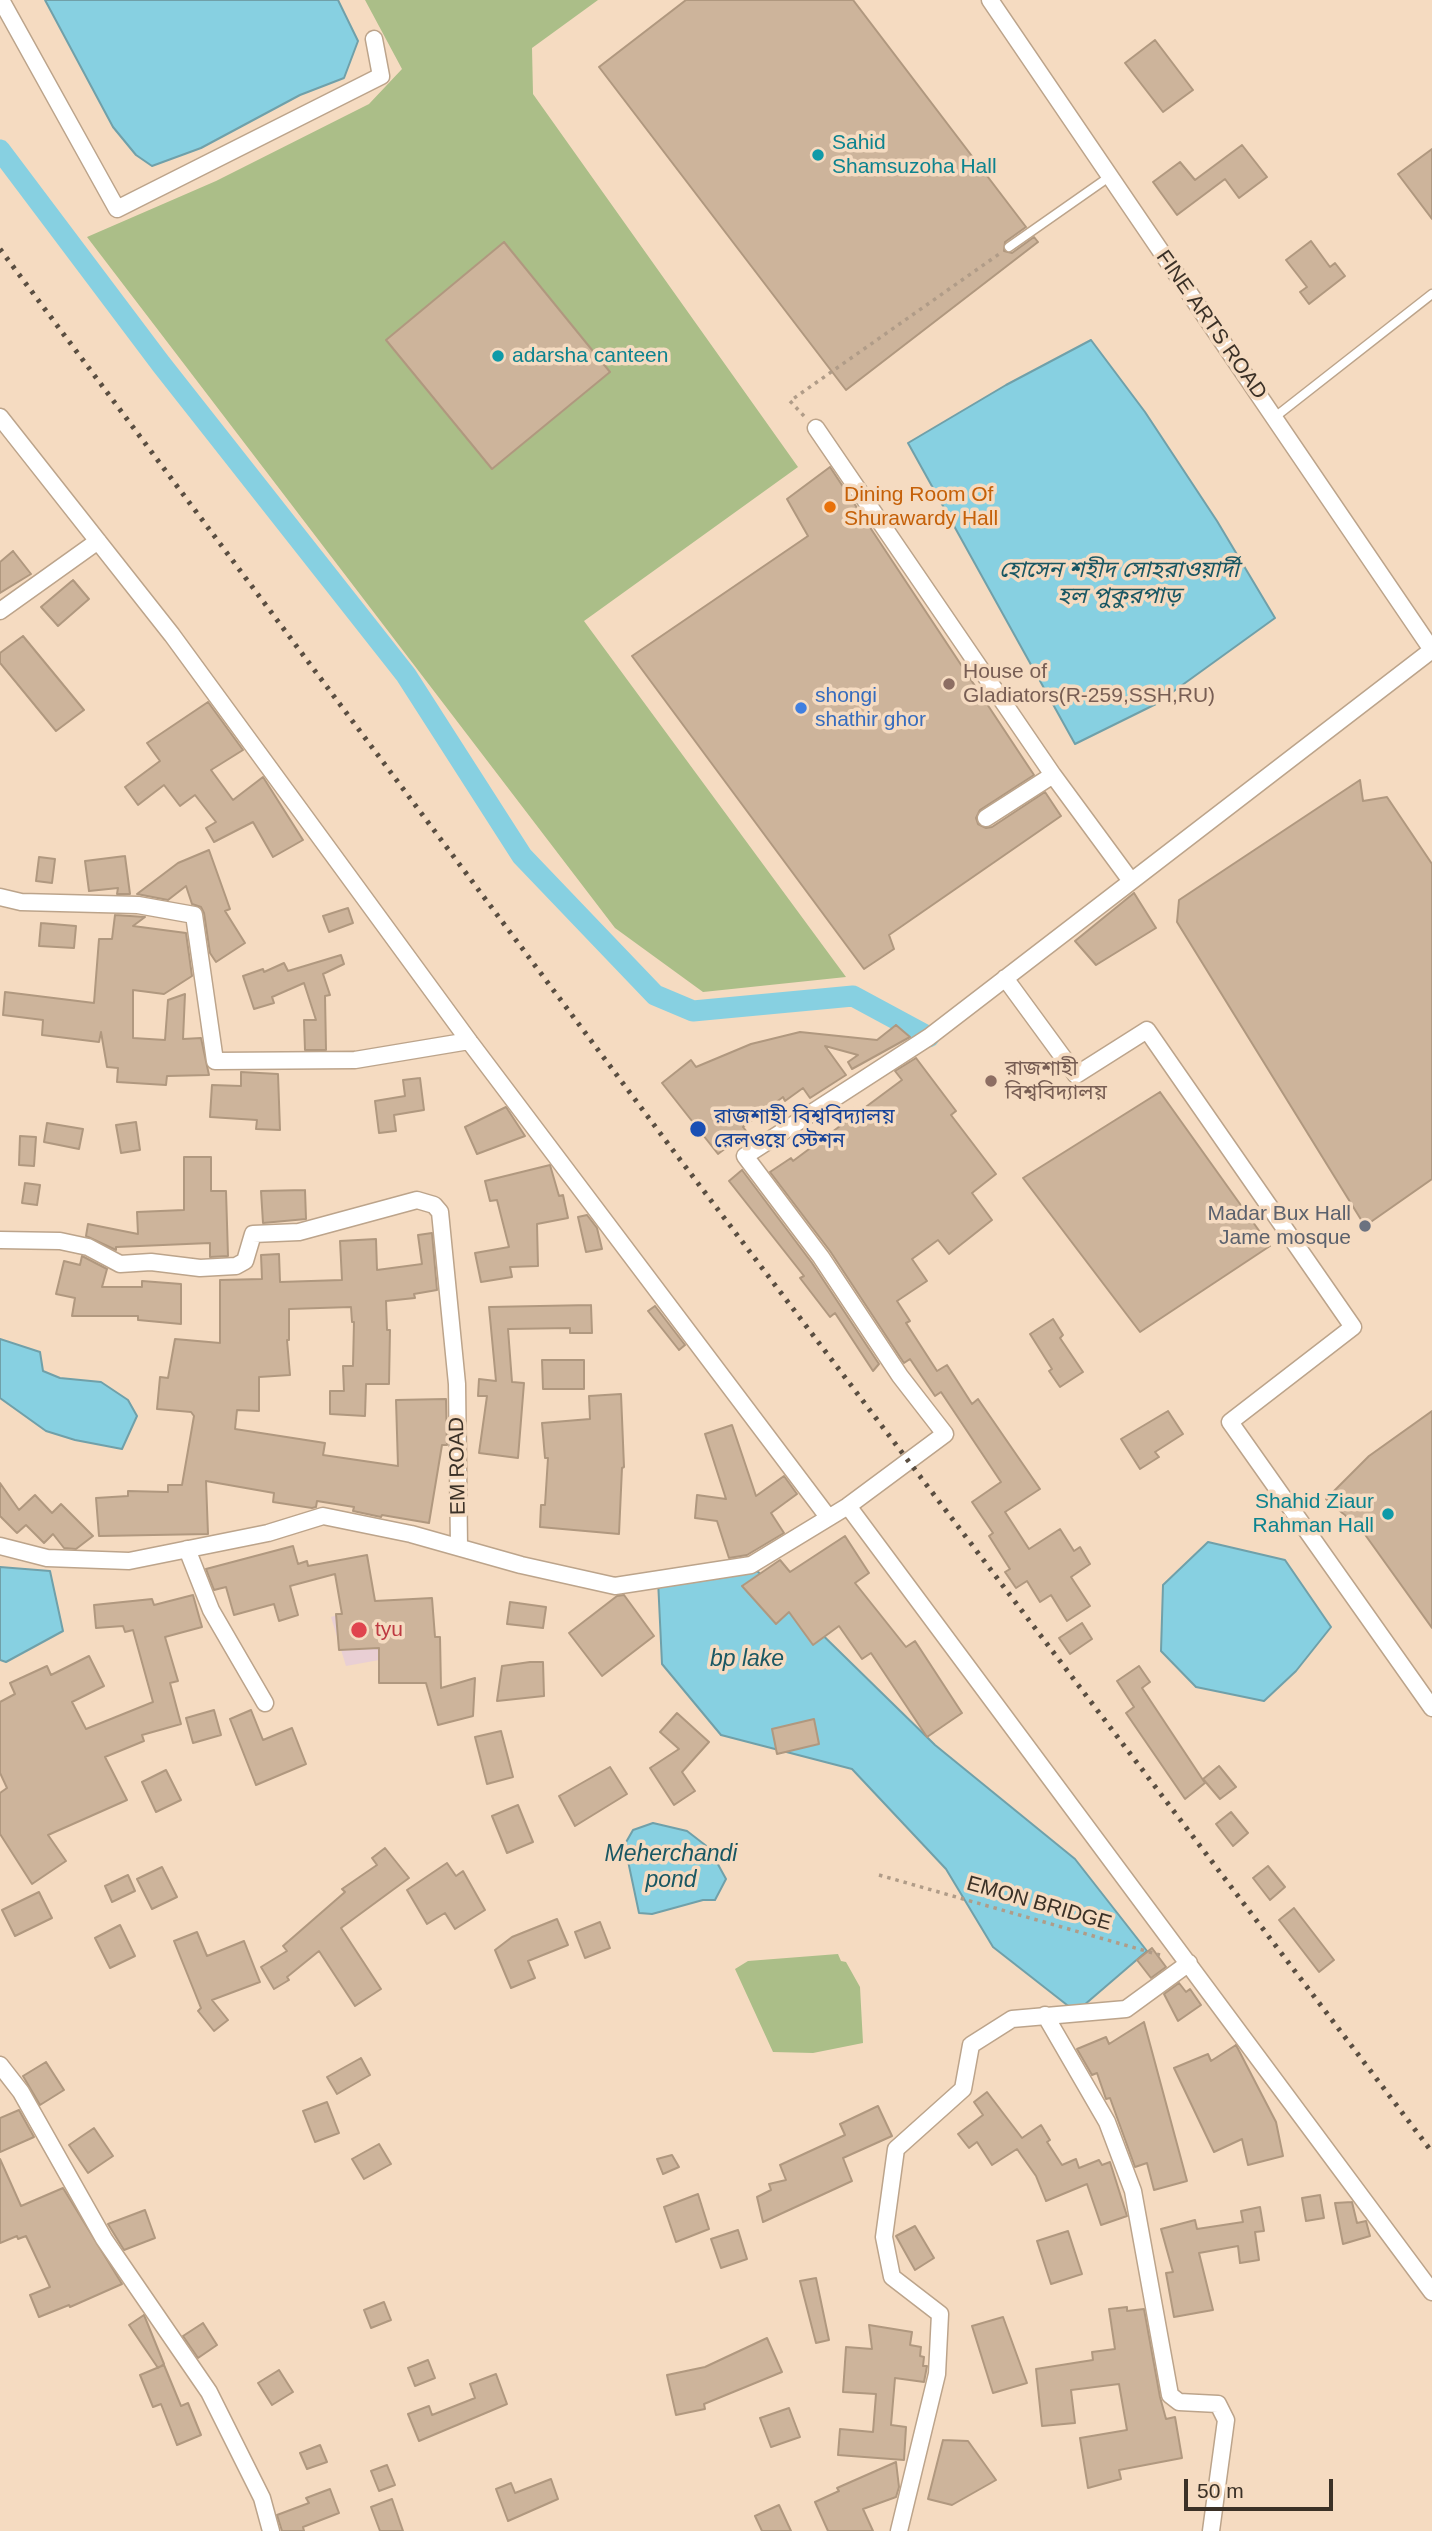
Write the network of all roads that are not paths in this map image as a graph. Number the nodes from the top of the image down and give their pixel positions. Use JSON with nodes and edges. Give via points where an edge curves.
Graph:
{"nodes":[{"id":1,"x":1,"y":0,"type":"edge"},
{"id":2,"x":990,"y":0,"type":"edge"},
{"id":3,"x":374,"y":39,"type":"dead end"},
{"id":4,"x":1110,"y":177,"type":"junction"},
{"id":5,"x":1009,"y":247,"type":"road end"},
{"id":6,"x":1432,"y":294,"type":"edge"},
{"id":7,"x":0,"y":417,"type":"edge"},
{"id":8,"x":1275,"y":417,"type":"junction"},
{"id":9,"x":816,"y":428,"type":"road end"},
{"id":10,"x":98,"y":541,"type":"junction"},
{"id":11,"x":0,"y":611,"type":"edge"},
{"id":12,"x":1432,"y":650,"type":"edge"},
{"id":13,"x":1053,"y":775,"type":"junction"},
{"id":14,"x":986,"y":818,"type":"dead end"},
{"id":15,"x":1131,"y":881,"type":"junction"},
{"id":16,"x":0,"y":897,"type":"edge"},
{"id":17,"x":1005,"y":978,"type":"junction"},
{"id":18,"x":469,"y":1041,"type":"junction"},
{"id":19,"x":0,"y":1240,"type":"edge"},
{"id":20,"x":848,"y":1506,"type":"junction"},
{"id":21,"x":828,"y":1517,"type":"junction"},
{"id":22,"x":0,"y":1546,"type":"edge"},
{"id":23,"x":459,"y":1547,"type":"junction"},
{"id":24,"x":187,"y":1549,"type":"junction"},
{"id":25,"x":265,"y":1703,"type":"dead end"},
{"id":26,"x":1432,"y":1708,"type":"edge"},
{"id":27,"x":1189,"y":1964,"type":"junction"},
{"id":28,"x":1045,"y":2015,"type":"junction"},
{"id":29,"x":0,"y":2066,"type":"edge"},
{"id":30,"x":1432,"y":2292,"type":"edge"},
{"id":31,"x":271,"y":2531,"type":"edge"},
{"id":32,"x":899,"y":2531,"type":"edge"},
{"id":33,"x":1211,"y":2531,"type":"edge"}],
"edges":[{"from":1,"to":3,"type":"street","via":[[117,209],[381,76]]},
{"from":2,"to":4,"type":"street","name":"FINE ARTS ROAD"},
{"from":4,"to":5,"type":"lane"},
{"from":4,"to":8,"type":"street","name":"FINE ARTS ROAD"},
{"from":6,"to":8,"type":"lane"},
{"from":7,"to":10,"type":"street"},
{"from":8,"to":12,"type":"street","name":"FINE ARTS ROAD"},
{"from":9,"to":13,"type":"street"},
{"from":10,"to":11,"type":"street"},
{"from":10,"to":18,"type":"street"},
{"from":12,"to":15,"type":"street"},
{"from":13,"to":14,"type":"street"},
{"from":13,"to":15,"type":"street"},
{"from":15,"to":17,"type":"street"},
{"from":16,"to":18,"type":"street","via":[[21,902],[138,905],[194,915],[215,1060],[355,1060]]},
{"from":17,"to":20,"type":"street","via":[[929,1037],[745,1156],[945,1434]]},
{"from":17,"to":26,"type":"street","via":[[1076,1075],[1147,1030],[1353,1327],[1230,1422]]},
{"from":18,"to":21,"type":"street"},
{"from":19,"to":23,"type":"street","name":"EM ROAD","via":[[79,1245],[120,1264],[236,1266],[245,1261],[253,1234],[299,1232],[426,1200],[440,1212],[457,1384]]},
{"from":20,"to":21,"type":"street"},
{"from":20,"to":27,"type":"street"},
{"from":21,"to":23,"type":"street","via":[[751,1565],[615,1586]]},
{"from":22,"to":24,"type":"street","via":[[47,1558],[129,1561]]},
{"from":23,"to":24,"type":"street","via":[[323,1516],[268,1533]]},
{"from":24,"to":25,"type":"street","via":[[211,1611]]},
{"from":27,"to":28,"type":"street","via":[[1126,2009]]},
{"from":27,"to":30,"type":"street"},
{"from":28,"to":32,"type":"street","via":[[1012,2019],[971,2045],[962,2089],[896,2149],[884,2237],[892,2277],[940,2315],[937,2374]]},
{"from":28,"to":33,"type":"street","via":[[1107,2122],[1133,2191],[1170,2395],[1179,2402],[1218,2404],[1226,2420]]},
{"from":29,"to":31,"type":"street","via":[[21,2092],[104,2239],[209,2392],[262,2498]]}]}
